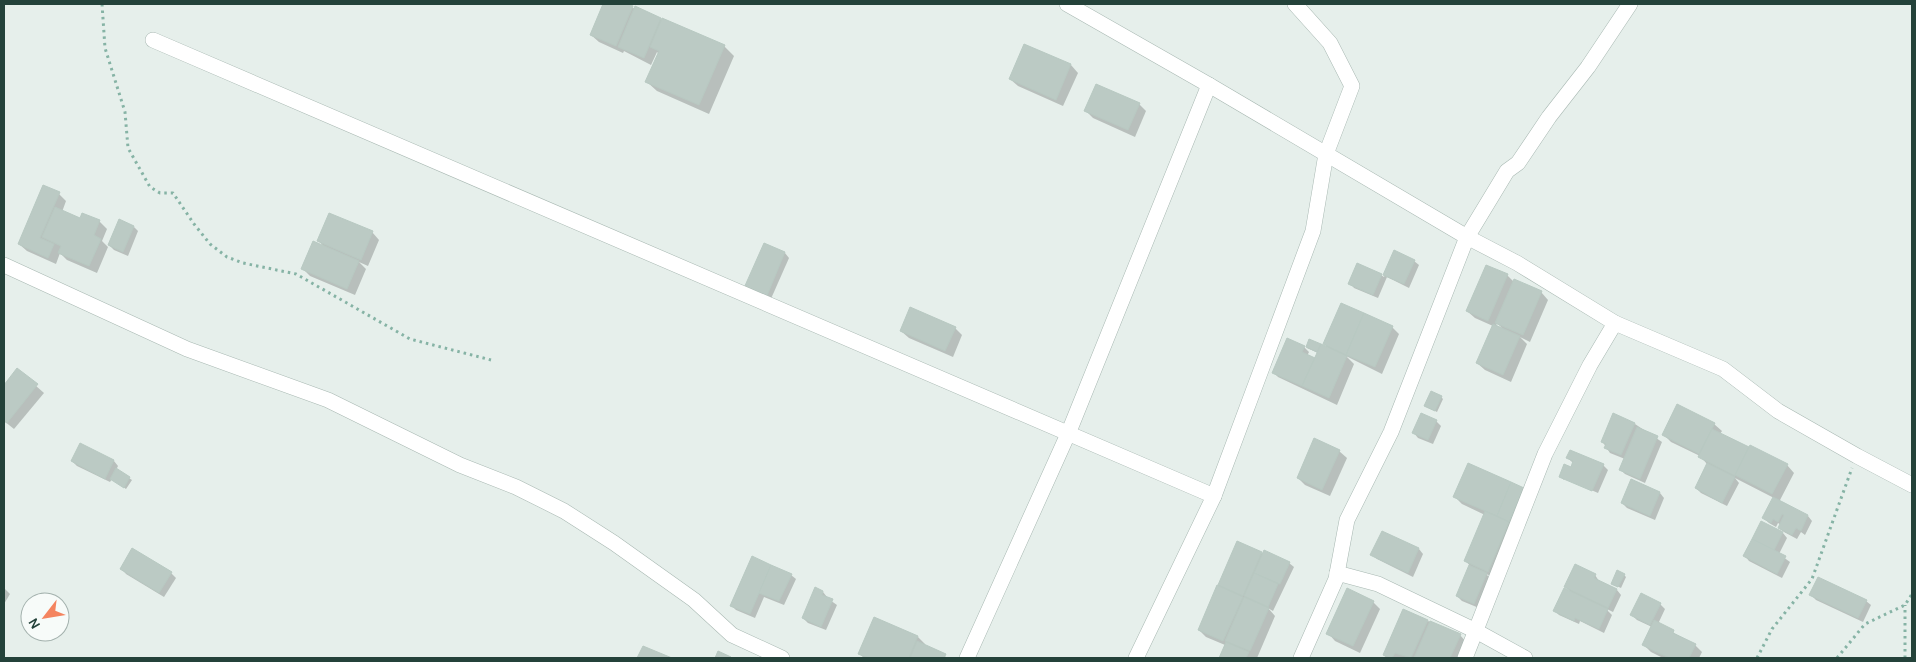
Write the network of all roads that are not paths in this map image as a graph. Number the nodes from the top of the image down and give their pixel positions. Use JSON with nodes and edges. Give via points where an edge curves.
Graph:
{"nodes":[{"id":1,"x":1067,"y":4,"type":"edge"},
{"id":2,"x":1295,"y":4,"type":"edge"},
{"id":3,"x":1630,"y":4,"type":"edge"},
{"id":4,"x":153,"y":40,"type":"dead end"},
{"id":5,"x":1209,"y":85,"type":"junction"},
{"id":6,"x":1326,"y":154,"type":"junction"},
{"id":7,"x":1467,"y":237,"type":"junction"},
{"id":8,"x":4,"y":265,"type":"edge"},
{"id":9,"x":1615,"y":323,"type":"junction"},
{"id":10,"x":1068,"y":434,"type":"junction"},
{"id":11,"x":1912,"y":485,"type":"edge"},
{"id":12,"x":1214,"y":496,"type":"junction"},
{"id":13,"x":1337,"y":572,"type":"junction"},
{"id":14,"x":1476,"y":632,"type":"junction"},
{"id":15,"x":782,"y":658,"type":"edge"},
{"id":16,"x":966,"y":658,"type":"edge"},
{"id":17,"x":1136,"y":658,"type":"edge"},
{"id":18,"x":1301,"y":658,"type":"edge"},
{"id":19,"x":1465,"y":658,"type":"edge"},
{"id":20,"x":1525,"y":658,"type":"edge"}],
"edges":[{"from":1,"to":5,"type":"street"},
{"from":2,"to":6,"type":"street","via":[[1330,43],[1352,86]]},
{"from":3,"to":7,"type":"street","via":[[1518,163],[1507,171]]},
{"from":4,"to":10,"type":"street"},
{"from":5,"to":6,"type":"street"},
{"from":5,"to":10,"type":"street"},
{"from":6,"to":7,"type":"street"},
{"from":6,"to":12,"type":"street","via":[[1313,231]]},
{"from":7,"to":9,"type":"street"},
{"from":7,"to":13,"type":"street","via":[[1391,432],[1347,520]]},
{"from":8,"to":15,"type":"street","via":[[187,349],[328,400],[460,465],[516,487],[564,511],[694,600],[732,635]]},
{"from":9,"to":11,"type":"street","via":[[1723,369],[1778,411]]},
{"from":9,"to":14,"type":"street","via":[[1544,454]]},
{"from":10,"to":12,"type":"street"},
{"from":10,"to":16,"type":"street"},
{"from":12,"to":17,"type":"street"},
{"from":13,"to":14,"type":"street","via":[[1378,584]]},
{"from":13,"to":18,"type":"street"},
{"from":14,"to":19,"type":"street"},
{"from":14,"to":20,"type":"street"}]}
